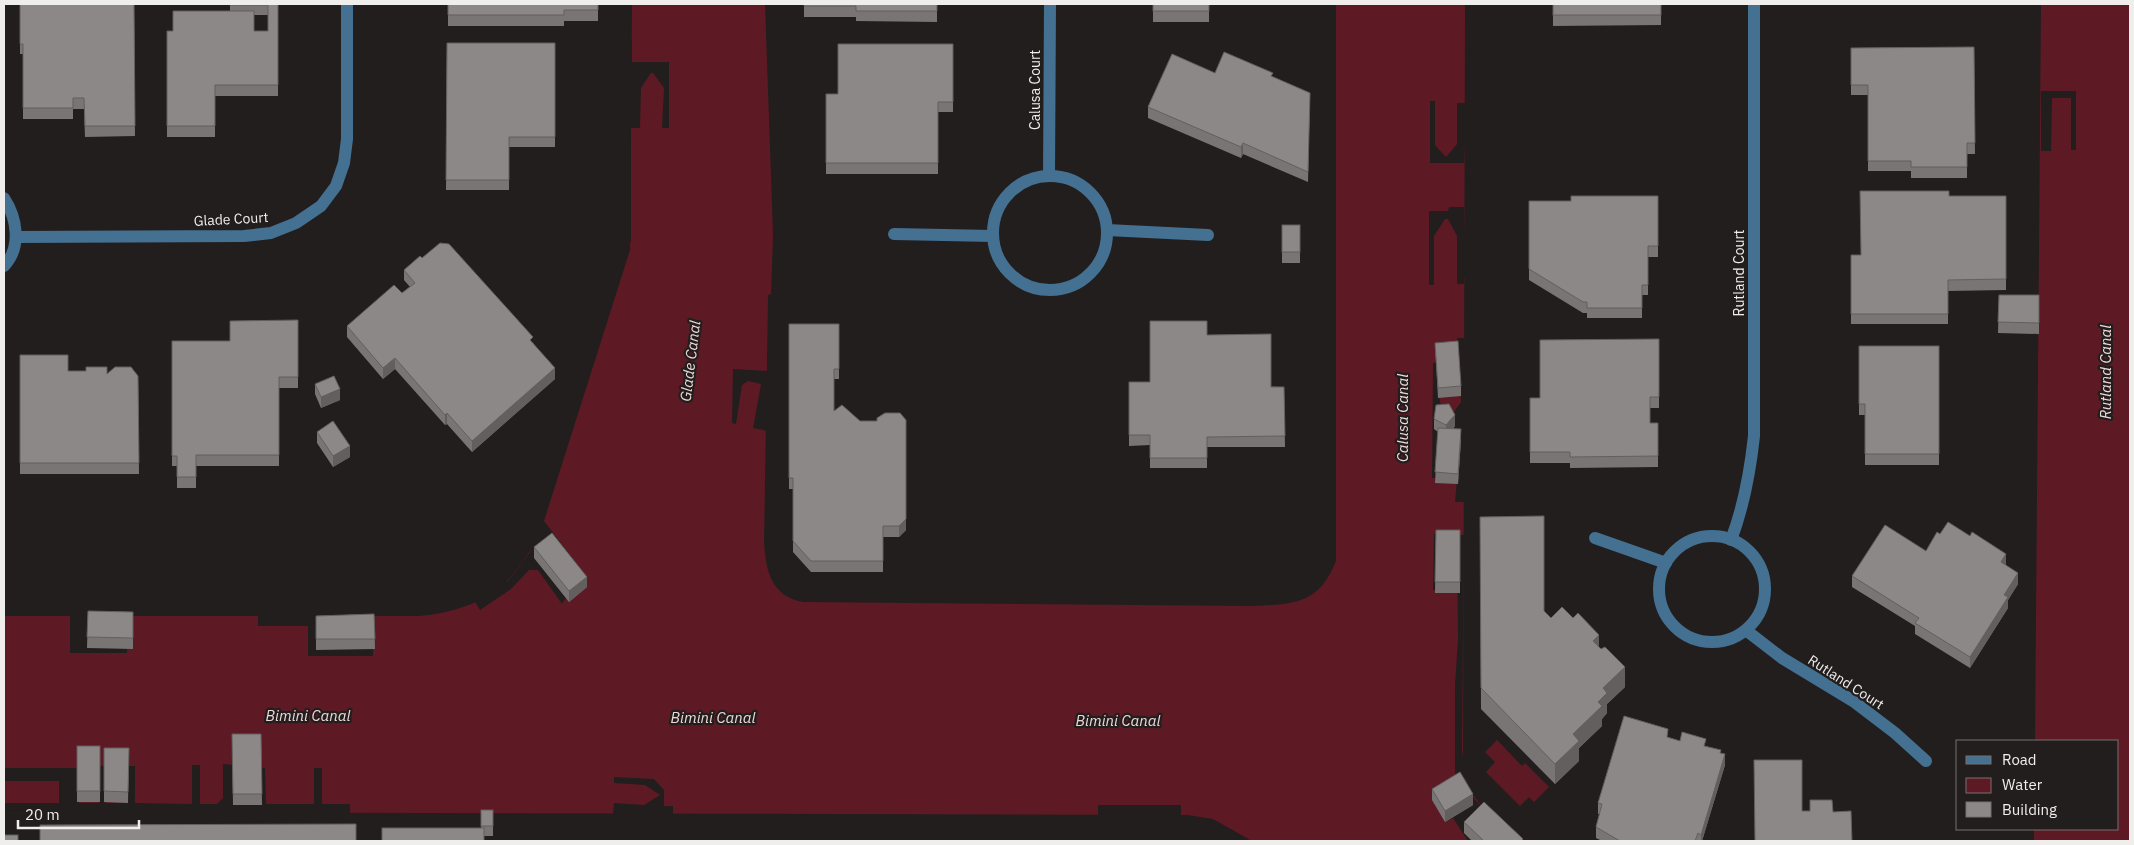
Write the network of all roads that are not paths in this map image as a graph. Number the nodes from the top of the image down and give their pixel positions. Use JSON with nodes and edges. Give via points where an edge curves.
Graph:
{"nodes":[{"id":1,"x":347,"y":4,"type":"edge"},
{"id":2,"x":1050,"y":4,"type":"edge"},
{"id":3,"x":1754,"y":4,"type":"edge"},
{"id":4,"x":1049,"y":176,"type":"junction"},
{"id":5,"x":4,"y":198,"type":"edge"},
{"id":6,"x":1107,"y":230,"type":"junction"},
{"id":7,"x":894,"y":234,"type":"dead end"},
{"id":8,"x":1208,"y":235,"type":"dead end"},
{"id":9,"x":993,"y":236,"type":"junction"},
{"id":10,"x":16,"y":237,"type":"junction"},
{"id":11,"x":4,"y":266,"type":"edge"},
{"id":12,"x":1595,"y":538,"type":"dead end"},
{"id":13,"x":1731,"y":540,"type":"junction"},
{"id":14,"x":1666,"y":563,"type":"junction"},
{"id":15,"x":1747,"y":631,"type":"junction"},
{"id":16,"x":1926,"y":761,"type":"dead end"}],
"edges":[{"from":1,"to":10,"type":"street","name":"Glade Court","via":[[347,139],[344,163],[336,186],[321,206],[296,223],[272,233],[244,236]]},
{"from":2,"to":4,"type":"street","name":"Calusa Court"},
{"from":3,"to":13,"type":"street","name":"Rutland Court","via":[[1754,436],[1742,511]]},
{"from":4,"to":6,"type":"street","via":[[1081,185],[1094,197],[1103,212]]},
{"from":4,"to":9,"type":"street","via":[[1029,180],[1014,189],[1002,202],[994,219]]},
{"from":5,"to":10,"type":"street","via":[[13,214]]},
{"from":6,"to":8,"type":"street"},
{"from":6,"to":9,"type":"street","via":[[1106,248],[1098,264],[1070,287],[1053,290],[1035,288],[1019,281],[997,254]]},
{"from":7,"to":9,"type":"street"},
{"from":10,"to":11,"type":"street"},
{"from":12,"to":14,"type":"street"},
{"from":13,"to":14,"type":"street","via":[[1703,537],[1685,543],[1671,554]]},
{"from":13,"to":15,"type":"street","via":[[1753,555],[1762,571],[1765,589],[1762,608]]},
{"from":14,"to":15,"type":"street","via":[[1658,589],[1661,607],[1682,633],[1692,639],[1720,641]]},
{"from":15,"to":16,"type":"street","name":"Rutland Court","via":[[1782,658],[1853,701]]}]}
